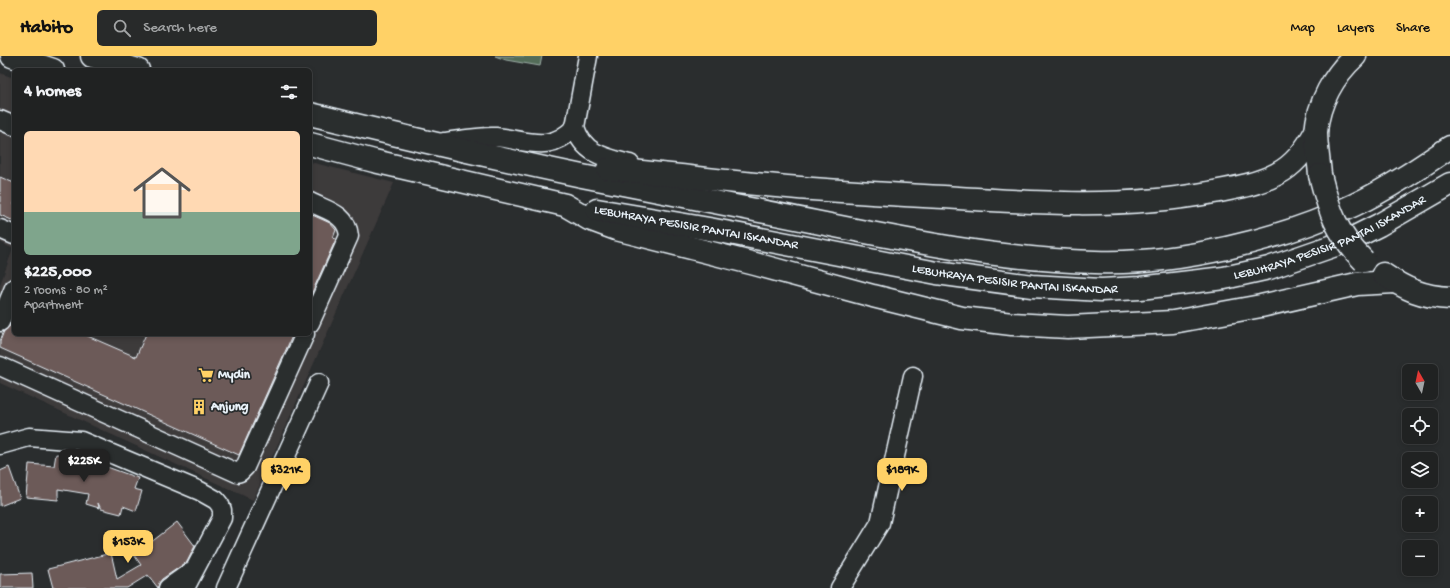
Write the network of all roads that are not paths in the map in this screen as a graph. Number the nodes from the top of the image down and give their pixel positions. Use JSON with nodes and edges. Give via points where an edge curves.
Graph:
{"nodes":[{"id":1,"x":12,"y":56,"type":"edge"},
{"id":2,"x":92,"y":56,"type":"edge"},
{"id":3,"x":588,"y":56,"type":"edge"},
{"id":4,"x":1354,"y":56,"type":"edge"},
{"id":5,"x":47,"y":68,"type":"edge"},
{"id":6,"x":131,"y":68,"type":"edge"},
{"id":7,"x":312,"y":114,"type":"edge"},
{"id":8,"x":0,"y":120,"type":"edge"},
{"id":9,"x":12,"y":125,"type":"edge"},
{"id":10,"x":575,"y":128,"type":"junction"},
{"id":11,"x":1316,"y":131,"type":"junction"},
{"id":12,"x":432,"y":143,"type":"junction"},
{"id":13,"x":312,"y":145,"type":"edge"},
{"id":14,"x":1450,"y":147,"type":"edge"},
{"id":15,"x":646,"y":172,"type":"junction"},
{"id":16,"x":582,"y":176,"type":"junction"},
{"id":17,"x":1450,"y":184,"type":"edge"},
{"id":18,"x":312,"y":203,"type":"edge"},
{"id":19,"x":565,"y":205,"type":"junction"},
{"id":20,"x":0,"y":229,"type":"edge"},
{"id":21,"x":12,"y":234,"type":"edge"},
{"id":22,"x":1395,"y":282,"type":"junction"},
{"id":23,"x":12,"y":293,"type":"edge"},
{"id":24,"x":1450,"y":298,"type":"edge"},
{"id":25,"x":312,"y":319,"type":"edge"},
{"id":26,"x":0,"y":322,"type":"edge"},
{"id":27,"x":304,"y":336,"type":"edge"},
{"id":28,"x":0,"y":366,"type":"edge"},
{"id":29,"x":913,"y":376,"type":"dead end"},
{"id":30,"x":319,"y":383,"type":"dead end"},
{"id":31,"x":0,"y":445,"type":"edge"},
{"id":32,"x":189,"y":580,"type":"edge"},
{"id":33,"x":168,"y":588,"type":"edge"},
{"id":34,"x":226,"y":588,"type":"edge"},
{"id":35,"x":840,"y":588,"type":"edge"}],
"edges":[{"from":1,"to":5,"type":"highway"},
{"from":2,"to":6,"type":"highway"},
{"from":3,"to":10,"type":"street"},
{"from":4,"to":11,"type":"highway","via":[[1341,70],[1326,95]]},
{"from":7,"to":12,"type":"highway","name":"LEBUHRAYA PESISIR PANTAI ISKANDAR"},
{"from":8,"to":9,"type":"street"},
{"from":10,"to":12,"type":"street","via":[[567,136],[548,143],[537,144],[496,137]]},
{"from":10,"to":15,"type":"street","via":[[583,144],[598,155],[636,166]]},
{"from":11,"to":15,"type":"highway","via":[[1309,145],[1291,164],[1260,181],[1193,196],[1126,202],[1014,202],[811,189]]},
{"from":11,"to":22,"type":"highway","bridge":true,"via":[[1320,175],[1328,204],[1342,236],[1364,261]]},
{"from":12,"to":16,"type":"highway","name":"LEBUHRAYA PESISIR PANTAI ISKANDAR"},
{"from":13,"to":19,"type":"highway"},
{"from":14,"to":16,"type":"highway","name":"LEBUHRAYA PESISIR PANTAI ISKANDAR","via":[[1386,189],[1310,224],[1222,249],[1143,261],[1099,263],[1017,257],[936,245]]},
{"from":15,"to":16,"type":"highway","via":[[612,169]]},
{"from":17,"to":19,"type":"highway","name":"LEBUHRAYA PESISIR PANTAI ISKANDAR","via":[[1346,241],[1269,268],[1224,278],[1101,290],[1032,286],[937,273],[709,229]]},
{"from":18,"to":25,"type":"street","via":[[341,217],[348,228],[349,236]]},
{"from":19,"to":22,"type":"highway","via":[[589,219],[616,229],[962,318],[1012,324],[1068,327],[1173,322],[1357,284]]},
{"from":20,"to":21,"type":"street"},
{"from":22,"to":24,"type":"highway","via":[[1414,292]]},
{"from":23,"to":26,"type":"street"},
{"from":27,"to":28,"type":"street","via":[[245,468],[237,473]]},
{"from":29,"to":35,"type":"street","via":[[880,523]]},
{"from":30,"to":34,"type":"street"},
{"from":31,"to":32,"type":"street","via":[[29,437],[81,441],[216,500],[222,510],[222,518]]},
{"from":32,"to":33,"type":"street","via":[[189,573]]}]}
